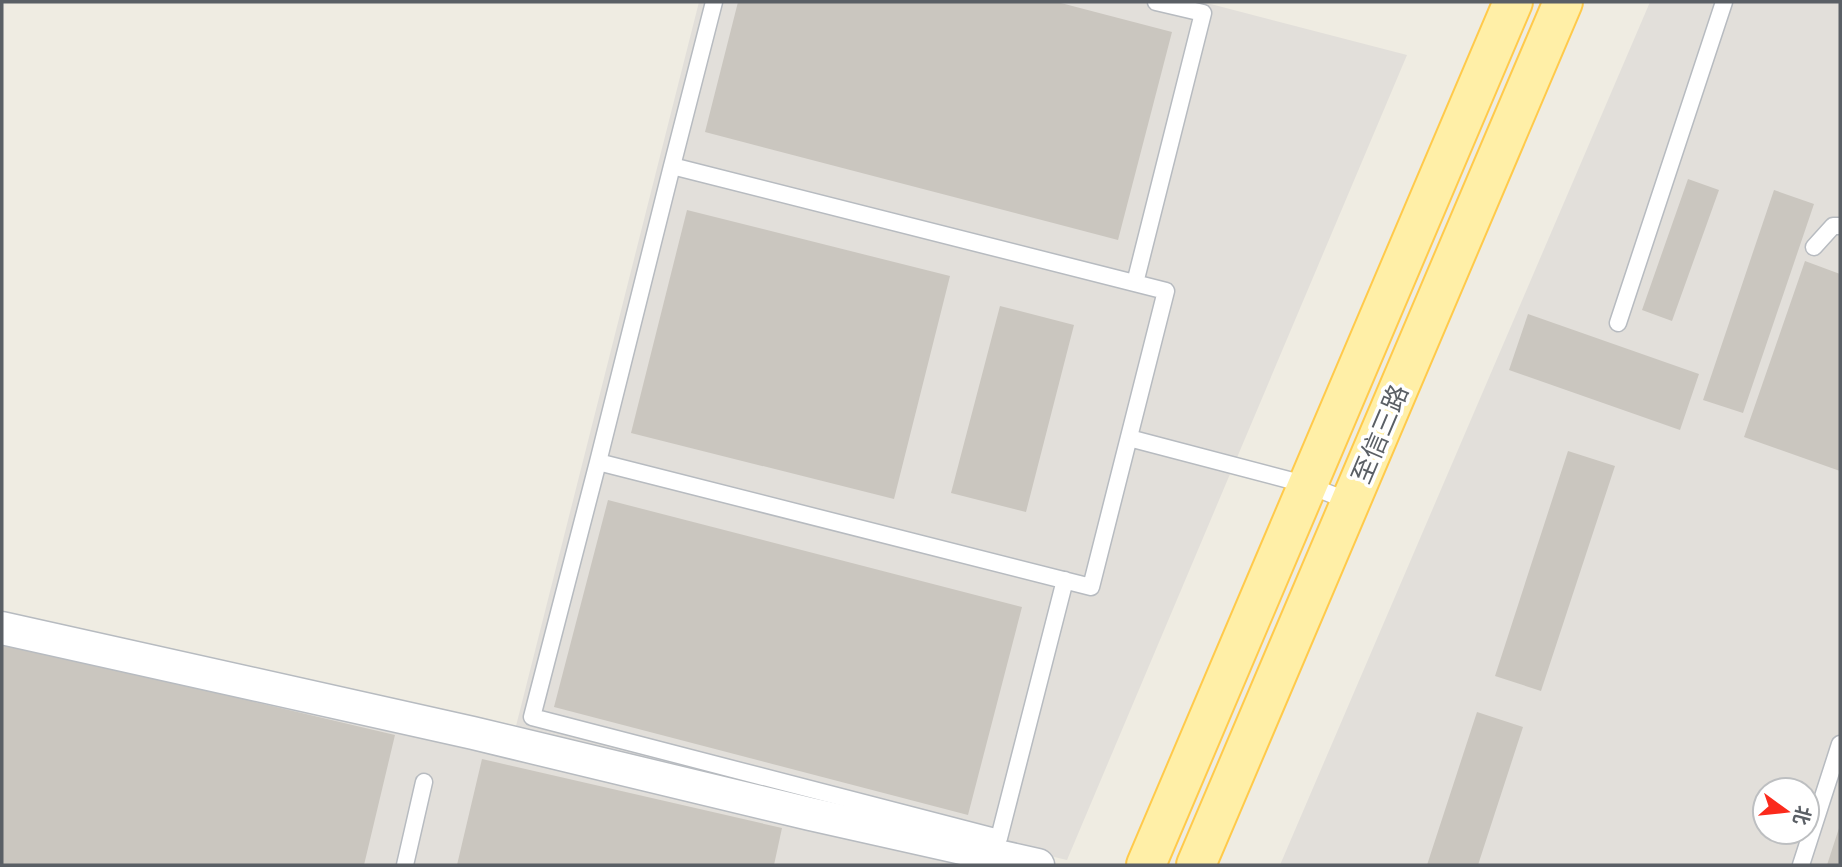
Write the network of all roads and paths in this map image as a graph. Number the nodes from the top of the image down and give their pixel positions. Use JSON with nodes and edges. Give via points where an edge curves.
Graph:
{"nodes":[{"id":1,"x":714,"y":2,"type":"edge"},
{"id":2,"x":1156,"y":2,"type":"edge"},
{"id":3,"x":1513,"y":2,"type":"edge"},
{"id":4,"x":1563,"y":2,"type":"edge"},
{"id":5,"x":1724,"y":2,"type":"edge"},
{"id":6,"x":673,"y":166,"type":"junction"},
{"id":7,"x":1840,"y":226,"type":"edge"},
{"id":8,"x":1814,"y":247,"type":"dead end"},
{"id":9,"x":1135,"y":283,"type":"junction"},
{"id":10,"x":1618,"y":324,"type":"dead end"},
{"id":11,"x":1129,"y":438,"type":"junction"},
{"id":12,"x":598,"y":462,"type":"junction"},
{"id":13,"x":1308,"y":485,"type":"junction"},
{"id":14,"x":1351,"y":502,"type":"junction"},
{"id":15,"x":1065,"y":580,"type":"junction"},
{"id":16,"x":2,"y":628,"type":"edge"},
{"id":17,"x":1840,"y":744,"type":"edge"},
{"id":18,"x":424,"y":782,"type":"dead end"},
{"id":19,"x":405,"y":865,"type":"edge"},
{"id":20,"x":1038,"y":865,"type":"edge"},
{"id":21,"x":1146,"y":865,"type":"edge"},
{"id":22,"x":1196,"y":865,"type":"edge"},
{"id":23,"x":1801,"y":865,"type":"edge"}],
"edges":[{"from":1,"to":6,"type":"lane"},
{"from":2,"to":9,"type":"lane","via":[[1203,13]]},
{"from":3,"to":13,"type":"main road","name":"至信三路"},
{"from":4,"to":14,"type":"main road","name":"至信三路"},
{"from":5,"to":10,"type":"lane"},
{"from":6,"to":9,"type":"lane"},
{"from":6,"to":12,"type":"lane"},
{"from":7,"to":8,"type":"lane","via":[[1833,226]]},
{"from":9,"to":11,"type":"lane","via":[[1166,291]]},
{"from":11,"to":13,"type":"lane"},
{"from":11,"to":15,"type":"lane","via":[[1091,587]]},
{"from":12,"to":15,"type":"lane"},
{"from":12,"to":15,"type":"lane","via":[[531,717],[999,838]]},
{"from":13,"to":14,"type":"lane"},
{"from":13,"to":21,"type":"main road","name":"至信三路"},
{"from":14,"to":22,"type":"main road","name":"至信三路"},
{"from":16,"to":20,"type":"street"},
{"from":17,"to":23,"type":"lane"},
{"from":18,"to":19,"type":"lane"}]}
